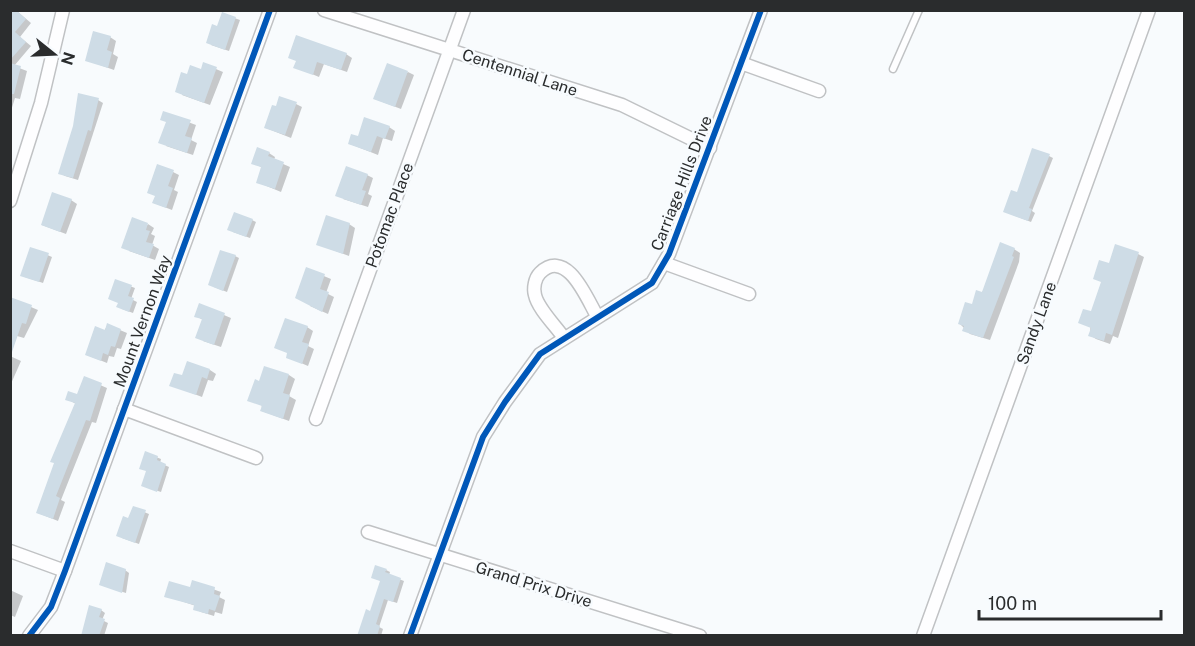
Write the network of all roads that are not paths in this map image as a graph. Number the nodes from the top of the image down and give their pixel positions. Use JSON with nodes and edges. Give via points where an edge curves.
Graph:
{"nodes":[{"id":1,"x":63,"y":10,"type":"edge"},
{"id":2,"x":270,"y":10,"type":"edge"},
{"id":3,"x":324,"y":10,"type":"edge"},
{"id":4,"x":464,"y":10,"type":"edge"},
{"id":5,"x":760,"y":10,"type":"edge"},
{"id":6,"x":919,"y":10,"type":"edge"},
{"id":7,"x":1149,"y":10,"type":"edge"},
{"id":8,"x":450,"y":50,"type":"junction"},
{"id":9,"x":741,"y":63,"type":"junction"},
{"id":10,"x":893,"y":69,"type":"dead end"},
{"id":11,"x":819,"y":91,"type":"dead end"},
{"id":12,"x":710,"y":148,"type":"junction"},
{"id":13,"x":10,"y":201,"type":"edge"},
{"id":14,"x":664,"y":263,"type":"junction"},
{"id":15,"x":748,"y":294,"type":"dead end"},
{"id":16,"x":597,"y":316,"type":"junction"},
{"id":17,"x":564,"y":338,"type":"junction"},
{"id":18,"x":124,"y":409,"type":"junction"},
{"id":19,"x":316,"y":419,"type":"dead end"},
{"id":20,"x":256,"y":458,"type":"dead end"},
{"id":21,"x":368,"y":532,"type":"dead end"},
{"id":22,"x":10,"y":551,"type":"edge"},
{"id":23,"x":439,"y":554,"type":"junction"},
{"id":24,"x":65,"y":571,"type":"junction"},
{"id":25,"x":28,"y":636,"type":"edge"},
{"id":26,"x":410,"y":636,"type":"edge"},
{"id":27,"x":700,"y":636,"type":"edge"},
{"id":28,"x":923,"y":636,"type":"edge"}],
"edges":[{"from":1,"to":13,"type":"street","via":[[41,103]]},
{"from":2,"to":18,"type":"street","name":"Mount Vernon Way"},
{"from":3,"to":8,"type":"street","name":"Centennial Lane"},
{"from":4,"to":8,"type":"street","name":"Potomac Place"},
{"from":5,"to":9,"type":"street","name":"Carriage Hills Drive"},
{"from":6,"to":10,"type":"lane"},
{"from":7,"to":28,"type":"street","name":"Sandy Lane"},
{"from":8,"to":12,"type":"street","name":"Centennial Lane","via":[[622,105]]},
{"from":8,"to":19,"type":"street","name":"Potomac Place"},
{"from":9,"to":11,"type":"street"},
{"from":9,"to":12,"type":"street","name":"Carriage Hills Drive"},
{"from":12,"to":14,"type":"street","name":"Carriage Hills Drive"},
{"from":14,"to":15,"type":"street"},
{"from":14,"to":16,"type":"street","name":"Carriage Hills Drive","via":[[651,283]]},
{"from":16,"to":17,"type":"street","name":"Carriage Hills Drive"},
{"from":16,"to":17,"type":"street","via":[[566,269],[557,266],[538,274],[535,297]]},
{"from":17,"to":23,"type":"street","name":"Carriage Hills Drive","via":[[540,354],[483,437]]},
{"from":18,"to":20,"type":"street"},
{"from":18,"to":24,"type":"street","name":"Mount Vernon Way"},
{"from":21,"to":23,"type":"street","name":"Grand Prix Drive"},
{"from":22,"to":24,"type":"street"},
{"from":23,"to":26,"type":"street","name":"Carriage Hills Drive"},
{"from":23,"to":27,"type":"street","name":"Grand Prix Drive"},
{"from":24,"to":25,"type":"street","name":"Mount Vernon Way","via":[[51,607]]}]}
